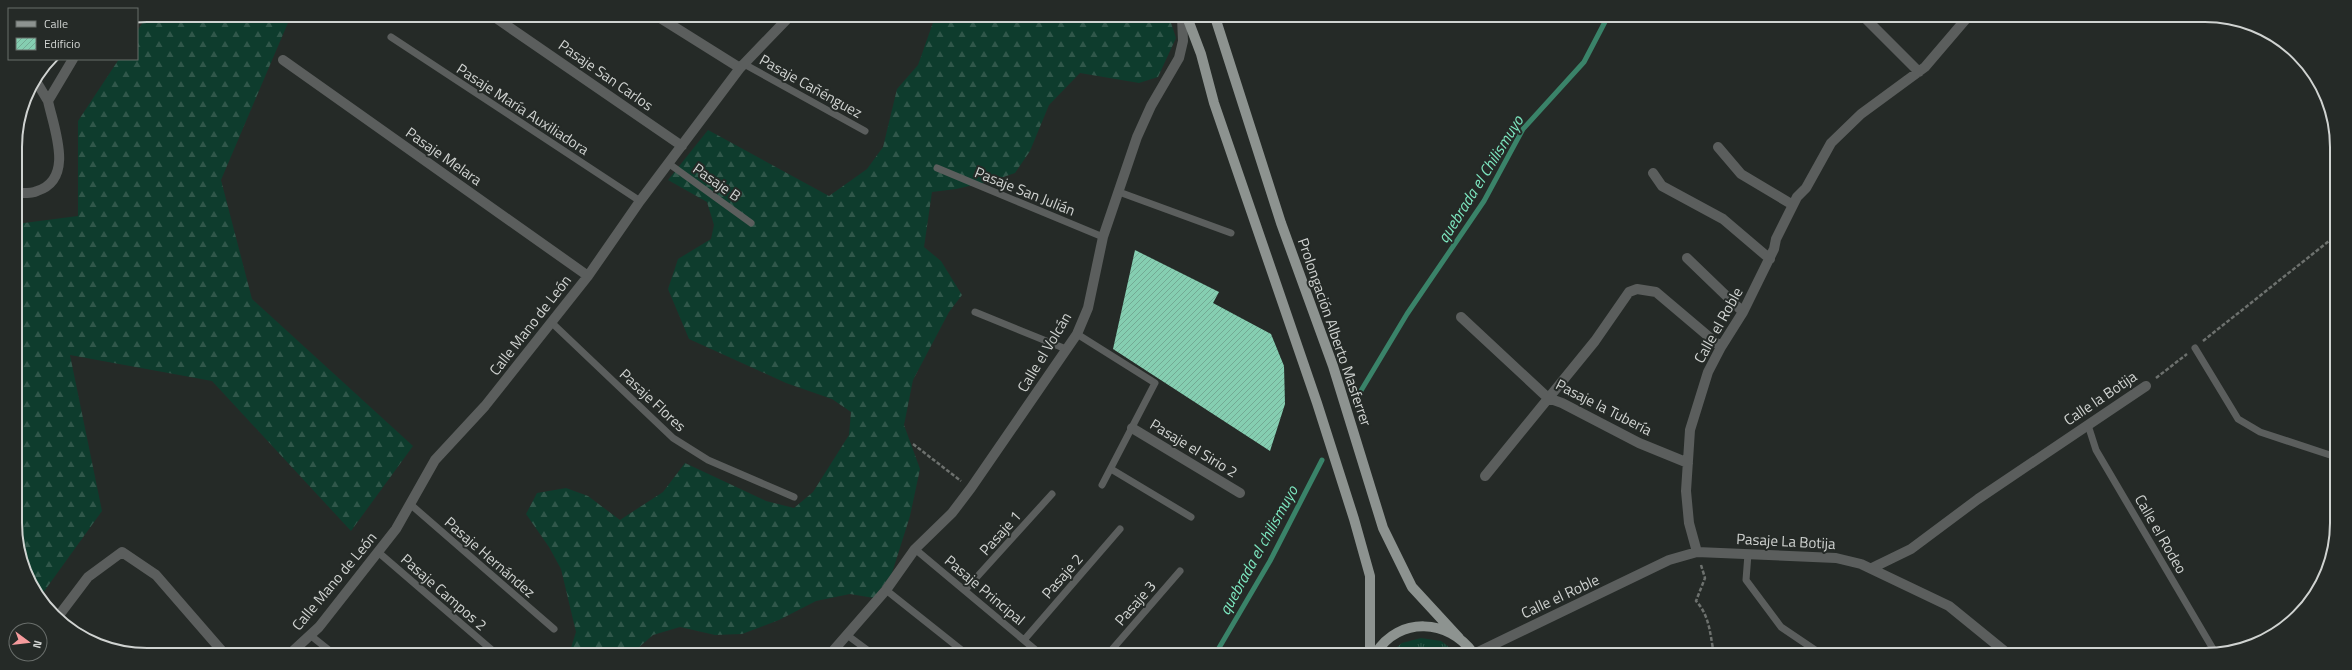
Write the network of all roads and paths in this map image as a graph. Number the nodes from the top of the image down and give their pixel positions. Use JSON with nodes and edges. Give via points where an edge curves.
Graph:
{"nodes":[{"id":1,"x":502,"y":22,"type":"edge"},
{"id":2,"x":667,"y":22,"type":"edge"},
{"id":3,"x":784,"y":22,"type":"edge"},
{"id":4,"x":1182,"y":22,"type":"edge"},
{"id":5,"x":1189,"y":22,"type":"edge"},
{"id":6,"x":1217,"y":22,"type":"edge"},
{"id":7,"x":1869,"y":22,"type":"edge"},
{"id":8,"x":1964,"y":22,"type":"edge"},
{"id":9,"x":391,"y":37,"type":"dead end"},
{"id":10,"x":72,"y":60,"type":"edge"},
{"id":11,"x":284,"y":60,"type":"dead end"},
{"id":12,"x":742,"y":66,"type":"junction"},
{"id":13,"x":1919,"y":72,"type":"junction"},
{"id":14,"x":39,"y":86,"type":"edge"},
{"id":15,"x":48,"y":101,"type":"junction"},
{"id":16,"x":864,"y":131,"type":"dead end"},
{"id":17,"x":682,"y":146,"type":"junction"},
{"id":18,"x":1718,"y":147,"type":"dead end"},
{"id":19,"x":668,"y":164,"type":"junction"},
{"id":20,"x":937,"y":168,"type":"dead end"},
{"id":21,"x":1653,"y":173,"type":"dead end"},
{"id":22,"x":1119,"y":192,"type":"junction"},
{"id":23,"x":22,"y":193,"type":"edge"},
{"id":24,"x":640,"y":201,"type":"junction"},
{"id":25,"x":1793,"y":205,"type":"junction"},
{"id":26,"x":751,"y":223,"type":"dead end"},
{"id":27,"x":1231,"y":233,"type":"dead end"},
{"id":28,"x":1103,"y":237,"type":"junction"},
{"id":29,"x":2330,"y":240,"type":"edge"},
{"id":30,"x":1687,"y":258,"type":"dead end"},
{"id":31,"x":1770,"y":259,"type":"junction"},
{"id":32,"x":588,"y":276,"type":"junction"},
{"id":33,"x":975,"y":312,"type":"dead end"},
{"id":34,"x":1743,"y":312,"type":"junction"},
{"id":35,"x":1461,"y":317,"type":"dead end"},
{"id":36,"x":551,"y":322,"type":"junction"},
{"id":37,"x":1077,"y":334,"type":"junction"},
{"id":38,"x":1721,"y":347,"type":"junction"},
{"id":39,"x":2195,"y":348,"type":"junction"},
{"id":40,"x":1066,"y":349,"type":"junction"},
{"id":41,"x":2146,"y":386,"type":"joint"},
{"id":42,"x":1548,"y":398,"type":"junction"},
{"id":43,"x":2088,"y":425,"type":"junction"},
{"id":44,"x":1132,"y":428,"type":"junction"},
{"id":45,"x":913,"y":444,"type":"dead end"},
{"id":46,"x":2330,"y":455,"type":"edge"},
{"id":47,"x":1688,"y":463,"type":"junction"},
{"id":48,"x":1111,"y":469,"type":"junction"},
{"id":49,"x":1485,"y":476,"type":"dead end"},
{"id":50,"x":1102,"y":485,"type":"dead end"},
{"id":51,"x":971,"y":488,"type":"junction"},
{"id":52,"x":1240,"y":493,"type":"dead end"},
{"id":53,"x":1052,"y":494,"type":"dead end"},
{"id":54,"x":794,"y":497,"type":"dead end"},
{"id":55,"x":410,"y":504,"type":"junction"},
{"id":56,"x":1191,"y":517,"type":"dead end"},
{"id":57,"x":1120,"y":529,"type":"dead end"},
{"id":58,"x":915,"y":549,"type":"junction"},
{"id":59,"x":378,"y":552,"type":"junction"},
{"id":60,"x":1697,"y":552,"type":"junction"},
{"id":61,"x":1748,"y":554,"type":"junction"},
{"id":62,"x":1872,"y":568,"type":"junction"},
{"id":63,"x":1180,"y":571,"type":"dead end"},
{"id":64,"x":886,"y":590,"type":"junction"},
{"id":65,"x":966,"y":590,"type":"junction"},
{"id":66,"x":61,"y":613,"type":"edge"},
{"id":67,"x":554,"y":629,"type":"dead end"},
{"id":68,"x":310,"y":635,"type":"junction"},
{"id":69,"x":847,"y":635,"type":"junction"},
{"id":70,"x":1459,"y":638,"type":"junction"},
{"id":71,"x":1024,"y":640,"type":"junction"},
{"id":72,"x":219,"y":648,"type":"edge"},
{"id":73,"x":296,"y":648,"type":"edge"},
{"id":74,"x":326,"y":648,"type":"edge"},
{"id":75,"x":490,"y":648,"type":"edge"},
{"id":76,"x":836,"y":648,"type":"edge"},
{"id":77,"x":865,"y":648,"type":"edge"},
{"id":78,"x":959,"y":648,"type":"edge"},
{"id":79,"x":1033,"y":648,"type":"edge"},
{"id":80,"x":1113,"y":648,"type":"edge"},
{"id":81,"x":1371,"y":648,"type":"edge"},
{"id":82,"x":1380,"y":648,"type":"edge"},
{"id":83,"x":1469,"y":648,"type":"edge"},
{"id":84,"x":1484,"y":648,"type":"edge"},
{"id":85,"x":1713,"y":648,"type":"edge"},
{"id":86,"x":1812,"y":648,"type":"edge"},
{"id":87,"x":2001,"y":648,"type":"edge"},
{"id":88,"x":2212,"y":648,"type":"edge"}],
"edges":[{"from":1,"to":17,"type":"street","name":"Pasaje San Carlos"},
{"from":2,"to":12,"type":"street"},
{"from":3,"to":12,"type":"street","name":"Calle Mano de León"},
{"from":4,"to":22,"type":"street","name":"Calle el Volcán","via":[[1183,41],[1179,58],[1151,106],[1137,137]]},
{"from":5,"to":81,"type":"main road","via":[[1201,54],[1214,104],[1317,403],[1354,519],[1370,576]]},
{"from":6,"to":70,"type":"main road","name":"Prolongación Alberto Masferrer","via":[[1281,223],[1334,366],[1384,528],[1412,587]]},
{"from":7,"to":13,"type":"street"},
{"from":8,"to":13,"type":"street","name":"Calle el Roble","via":[[1936,56]]},
{"from":9,"to":24,"type":"lane","name":"Pasaje María Auxiliadora"},
{"from":10,"to":15,"type":"street"},
{"from":11,"to":32,"type":"street","name":"Pasaje Melara"},
{"from":12,"to":16,"type":"lane","name":"Pasaje Cañénguez"},
{"from":12,"to":17,"type":"street","name":"Calle Mano de León"},
{"from":13,"to":25,"type":"street","name":"Calle el Roble","via":[[1838,133],[1806,188]]},
{"from":14,"to":15,"type":"street"},
{"from":15,"to":23,"type":"street","via":[[59,168],[46,188],[36,192]]},
{"from":17,"to":19,"type":"street","name":"Calle Mano de León"},
{"from":18,"to":25,"type":"street","via":[[1741,174]]},
{"from":19,"to":24,"type":"street","name":"Calle Mano de León"},
{"from":19,"to":26,"type":"lane","name":"Pasaje B"},
{"from":20,"to":28,"type":"lane","name":"Pasaje San Julián"},
{"from":21,"to":31,"type":"street","via":[[1662,186],[1723,219]]},
{"from":22,"to":27,"type":"lane"},
{"from":22,"to":28,"type":"street","name":"Calle el Volcán"},
{"from":24,"to":32,"type":"street","name":"Calle Mano de León"},
{"from":25,"to":31,"type":"street","name":"Calle el Roble","via":[[1776,239]]},
{"from":28,"to":37,"type":"street","name":"Calle el Volcán","via":[[1088,308]]},
{"from":29,"to":39,"type":"path","name":"Calle la Botija"},
{"from":30,"to":34,"type":"street"},
{"from":31,"to":34,"type":"street","name":"Calle el Roble"},
{"from":32,"to":36,"type":"street","name":"Calle Mano de León"},
{"from":33,"to":40,"type":"lane"},
{"from":34,"to":38,"type":"street","name":"Calle el Roble"},
{"from":35,"to":42,"type":"street","name":"Pasaje la Tubería"},
{"from":36,"to":54,"type":"lane","name":"Pasaje Flores","via":[[673,438],[708,460]]},
{"from":36,"to":55,"type":"street","name":"Calle Mano de León","via":[[485,406],[435,460]]},
{"from":37,"to":40,"type":"street","name":"Calle el Volcán"},
{"from":37,"to":44,"type":"lane","via":[[1156,383]]},
{"from":38,"to":42,"type":"street","via":[[1656,292],[1637,289],[1629,292],[1618,305],[1594,341]]},
{"from":38,"to":47,"type":"street","name":"Calle el Roble","via":[[1708,372],[1690,430]]},
{"from":39,"to":41,"type":"path","name":"Calle la Botija"},
{"from":39,"to":46,"type":"lane","via":[[2238,419],[2260,432]]},
{"from":40,"to":51,"type":"street","name":"Calle el Volcán"},
{"from":41,"to":43,"type":"street","name":"Calle la Botija"},
{"from":42,"to":47,"type":"street","name":"Pasaje la Tubería","via":[[1639,443]]},
{"from":42,"to":49,"type":"street"},
{"from":43,"to":62,"type":"street","name":"Calle la Botija","via":[[1978,499],[1917,544]]},
{"from":43,"to":88,"type":"lane","name":"Calle el Rodeo","via":[[2096,450]]},
{"from":44,"to":48,"type":"lane"},
{"from":44,"to":52,"type":"street","name":"Pasaje el Sirio 2"},
{"from":45,"to":51,"type":"path"},
{"from":47,"to":60,"type":"street","name":"Calle el Roble","via":[[1686,492],[1689,523]]},
{"from":48,"to":50,"type":"lane"},
{"from":48,"to":56,"type":"lane"},
{"from":51,"to":58,"type":"street","name":"Calle el Volcán","via":[[952,513]]},
{"from":53,"to":65,"type":"lane","name":"Pasaje 1"},
{"from":55,"to":59,"type":"street","name":"Calle Mano de León","via":[[396,529]]},
{"from":55,"to":67,"type":"lane","name":"Pasaje Hernández"},
{"from":57,"to":71,"type":"lane","name":"Pasaje 2"},
{"from":58,"to":64,"type":"street","name":"Calle el Volcán"},
{"from":58,"to":65,"type":"lane","name":"Pasaje Principal"},
{"from":59,"to":68,"type":"street","name":"Calle Mano de León"},
{"from":59,"to":75,"type":"lane","name":"Pasaje Campos 2"},
{"from":60,"to":61,"type":"street","name":"Pasaje La Botija"},
{"from":60,"to":84,"type":"street","name":"Calle el Roble","via":[[1669,560]]},
{"from":60,"to":85,"type":"path","via":[[1705,578],[1696,601],[1704,609],[1708,619]]},
{"from":61,"to":62,"type":"street","name":"Pasaje La Botija","via":[[1836,558]]},
{"from":61,"to":86,"type":"lane","via":[[1746,580],[1781,627]]},
{"from":62,"to":87,"type":"street","name":"Pasaje La Botija","via":[[1949,606]]},
{"from":63,"to":80,"type":"lane","name":"Pasaje 3"},
{"from":64,"to":69,"type":"street","name":"Calle el Volcán"},
{"from":64,"to":78,"type":"lane"},
{"from":65,"to":71,"type":"lane","name":"Pasaje Principal"},
{"from":66,"to":72,"type":"street","via":[[88,577],[122,552],[156,575]]},
{"from":68,"to":73,"type":"street","name":"Calle Mano de León"},
{"from":68,"to":74,"type":"lane"},
{"from":69,"to":76,"type":"street","name":"Calle el Volcán"},
{"from":69,"to":77,"type":"lane"},
{"from":70,"to":82,"type":"main road","via":[[1440,628],[1418,626],[1397,632]]},
{"from":70,"to":83,"type":"main road","name":"Prolongación Alberto Masferrer"},
{"from":71,"to":79,"type":"lane","name":"Pasaje Principal"}]}
